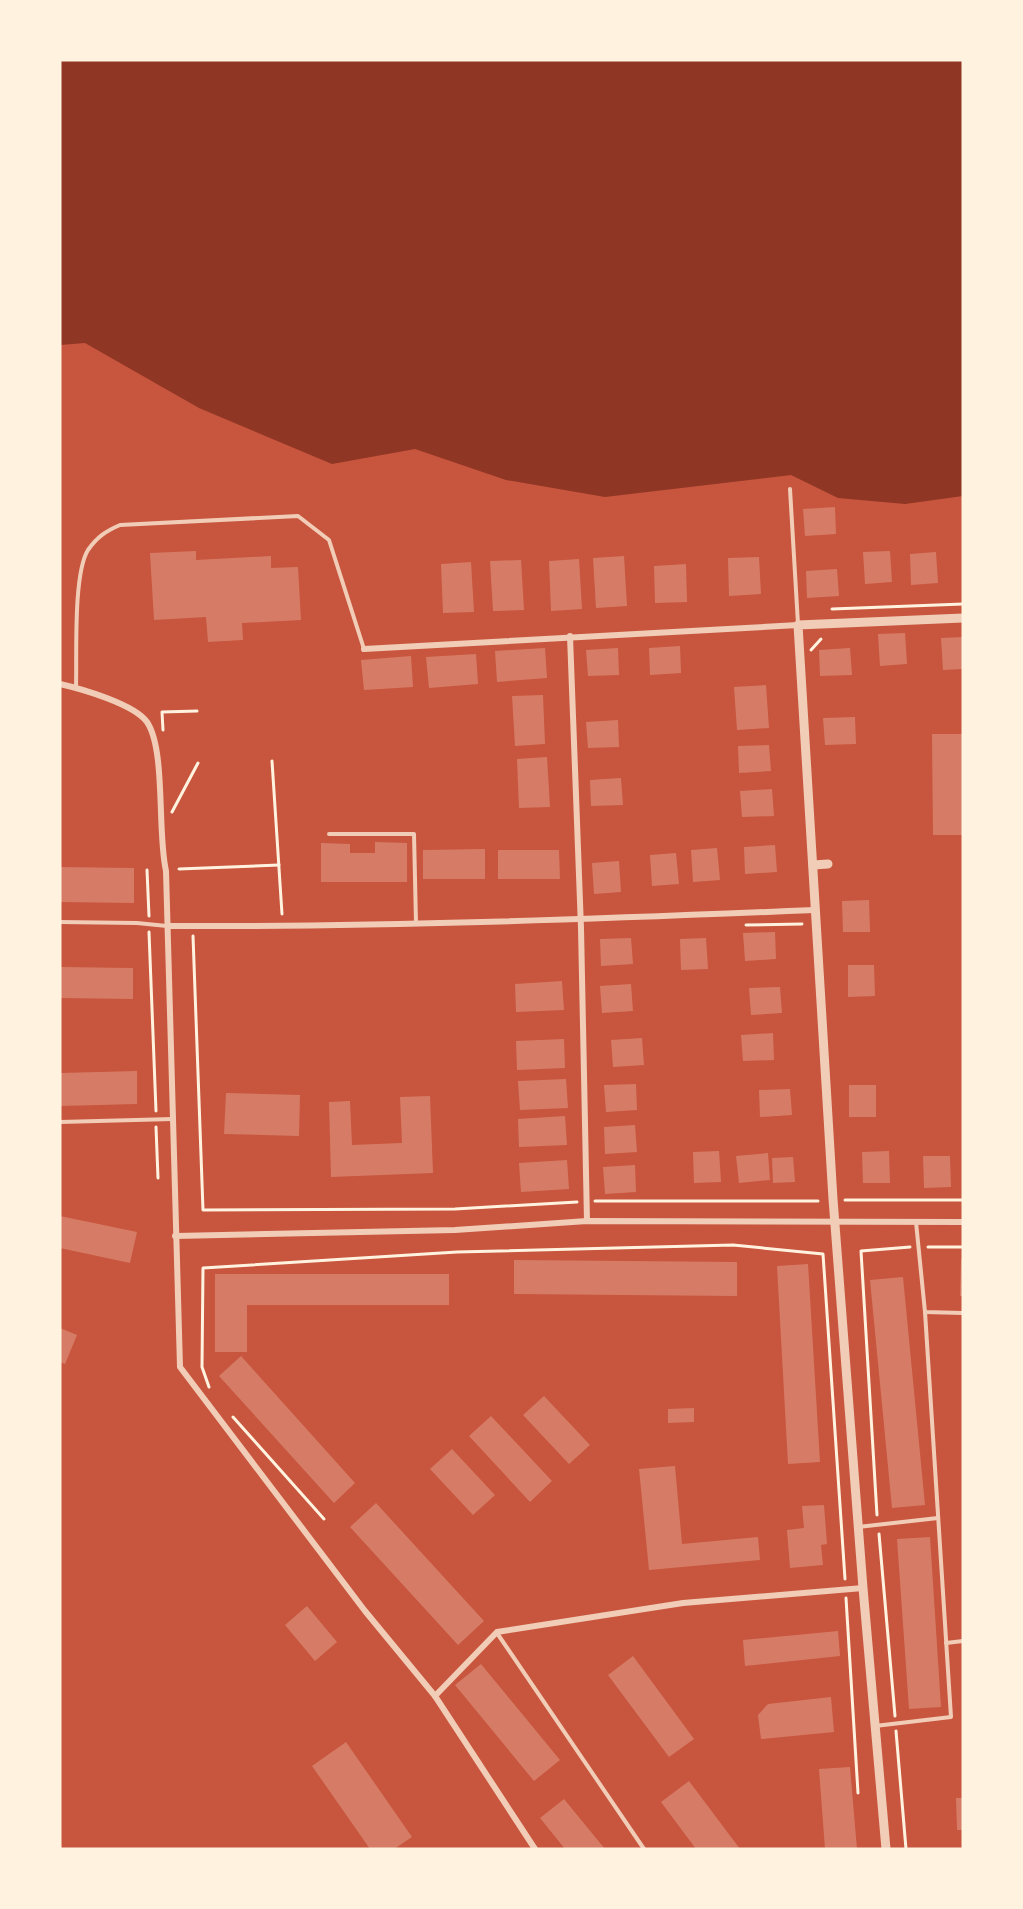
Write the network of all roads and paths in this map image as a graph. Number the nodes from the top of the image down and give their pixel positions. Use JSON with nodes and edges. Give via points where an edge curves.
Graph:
{"nodes":[{"id":1,"x":790,"y":489,"type":"dead end"},
{"id":2,"x":963,"y":604,"type":"edge"},
{"id":3,"x":832,"y":609,"type":"dead end"},
{"id":4,"x":963,"y":618,"type":"edge"},
{"id":5,"x":798,"y":625,"type":"junction"},
{"id":6,"x":570,"y":636,"type":"junction"},
{"id":7,"x":364,"y":650,"type":"joint"},
{"id":8,"x":60,"y":684,"type":"edge"},
{"id":9,"x":76,"y":687,"type":"junction"},
{"id":10,"x":272,"y":761,"type":"dead end"},
{"id":11,"x":198,"y":763,"type":"dead end"},
{"id":12,"x":169,"y":819,"type":"dead end"},
{"id":13,"x":329,"y":834,"type":"dead end"},
{"id":14,"x":828,"y":864,"type":"dead end"},
{"id":15,"x":279,"y":865,"type":"junction"},
{"id":16,"x":813,"y":865,"type":"junction"},
{"id":17,"x":178,"y":869,"type":"dead end"},
{"id":18,"x":147,"y":870,"type":"dead end"},
{"id":19,"x":815,"y":910,"type":"junction"},
{"id":20,"x":282,"y":914,"type":"dead end"},
{"id":21,"x":581,"y":919,"type":"junction"},
{"id":22,"x":60,"y":922,"type":"edge"},
{"id":23,"x":416,"y":923,"type":"junction"},
{"id":24,"x":149,"y":925,"type":"junction"},
{"id":25,"x":168,"y":926,"type":"junction"},
{"id":26,"x":193,"y":936,"type":"dead end"},
{"id":27,"x":156,"y":1119,"type":"junction"},
{"id":28,"x":174,"y":1119,"type":"junction"},
{"id":29,"x":60,"y":1122,"type":"edge"},
{"id":30,"x":158,"y":1178,"type":"dead end"},
{"id":31,"x":844,"y":1200,"type":"dead end"},
{"id":32,"x":963,"y":1200,"type":"edge"},
{"id":33,"x":586,"y":1201,"type":"junction"},
{"id":34,"x":819,"y":1201,"type":"dead end"},
{"id":35,"x":587,"y":1221,"type":"junction"},
{"id":36,"x":916,"y":1222,"type":"junction"},
{"id":37,"x":963,"y":1222,"type":"edge"},
{"id":38,"x":836,"y":1223,"type":"junction"},
{"id":39,"x":175,"y":1236,"type":"junction"},
{"id":40,"x":861,"y":1251,"type":"dead end"},
{"id":41,"x":925,"y":1312,"type":"junction"},
{"id":42,"x":963,"y":1313,"type":"edge"},
{"id":43,"x":211,"y":1392,"type":"dead end"},
{"id":44,"x":226,"y":1409,"type":"dead end"},
{"id":45,"x":938,"y":1518,"type":"junction"},
{"id":46,"x":324,"y":1519,"type":"dead end"},
{"id":47,"x":878,"y":1524,"type":"junction"},
{"id":48,"x":858,"y":1527,"type":"junction"},
{"id":49,"x":862,"y":1588,"type":"junction"},
{"id":50,"x":845,"y":1590,"type":"junction"},
{"id":51,"x":497,"y":1632,"type":"junction"},
{"id":52,"x":963,"y":1641,"type":"edge"},
{"id":53,"x":946,"y":1643,"type":"junction"},
{"id":54,"x":435,"y":1696,"type":"junction"},
{"id":55,"x":896,"y":1723,"type":"junction"},
{"id":56,"x":875,"y":1726,"type":"junction"},
{"id":57,"x":858,"y":1793,"type":"dead end"},
{"id":58,"x":535,"y":1849,"type":"edge"},
{"id":59,"x":644,"y":1849,"type":"edge"},
{"id":60,"x":886,"y":1849,"type":"edge"},
{"id":61,"x":906,"y":1849,"type":"edge"}],
"edges":[{"from":1,"to":5,"type":"lane"},
{"from":2,"to":3,"type":"path"},
{"from":4,"to":5,"type":"street"},
{"from":5,"to":6,"type":"street"},
{"from":5,"to":16,"type":"street"},
{"from":6,"to":7,"type":"street"},
{"from":6,"to":21,"type":"street"},
{"from":7,"to":9,"type":"lane","via":[[328,540],[298,516],[120,525],[102,532],[87,552],[80,577]]},
{"from":8,"to":9,"type":"street"},
{"from":9,"to":25,"type":"street","via":[[127,707],[146,720],[157,741]]},
{"from":10,"to":15,"type":"path"},
{"from":11,"to":12,"type":"path"},
{"from":13,"to":23,"type":"lane","via":[[414,834]]},
{"from":14,"to":16,"type":"street"},
{"from":15,"to":17,"type":"path"},
{"from":15,"to":20,"type":"path"},
{"from":16,"to":19,"type":"street"},
{"from":18,"to":24,"type":"path"},
{"from":19,"to":21,"type":"street"},
{"from":19,"to":38,"type":"street"},
{"from":21,"to":23,"type":"street"},
{"from":21,"to":33,"type":"street"},
{"from":22,"to":24,"type":"lane"},
{"from":23,"to":25,"type":"street"},
{"from":24,"to":25,"type":"lane"},
{"from":24,"to":27,"type":"path"},
{"from":25,"to":28,"type":"street"},
{"from":26,"to":33,"type":"path","via":[[203,1210],[455,1209]]},
{"from":27,"to":28,"type":"lane"},
{"from":27,"to":29,"type":"lane"},
{"from":27,"to":30,"type":"path"},
{"from":28,"to":39,"type":"street"},
{"from":31,"to":32,"type":"path"},
{"from":33,"to":34,"type":"path"},
{"from":33,"to":35,"type":"street"},
{"from":35,"to":38,"type":"street"},
{"from":35,"to":39,"type":"street","via":[[455,1230]]},
{"from":36,"to":37,"type":"street"},
{"from":36,"to":38,"type":"street"},
{"from":36,"to":41,"type":"lane"},
{"from":38,"to":48,"type":"street"},
{"from":39,"to":54,"type":"street","via":[[180,1367],[365,1611]]},
{"from":40,"to":47,"type":"path"},
{"from":41,"to":42,"type":"lane"},
{"from":41,"to":45,"type":"lane"},
{"from":43,"to":50,"type":"path","via":[[202,1367],[203,1268],[457,1252],[733,1245],[823,1254]]},
{"from":44,"to":46,"type":"path"},
{"from":45,"to":47,"type":"lane"},
{"from":45,"to":53,"type":"lane"},
{"from":47,"to":48,"type":"lane"},
{"from":47,"to":55,"type":"path"},
{"from":48,"to":49,"type":"street"},
{"from":49,"to":50,"type":"street"},
{"from":49,"to":56,"type":"street"},
{"from":50,"to":51,"type":"street","via":[[683,1603]]},
{"from":50,"to":57,"type":"path"},
{"from":51,"to":54,"type":"street"},
{"from":51,"to":59,"type":"lane"},
{"from":52,"to":53,"type":"lane"},
{"from":53,"to":55,"type":"lane","via":[[951,1717]]},
{"from":54,"to":58,"type":"street"},
{"from":55,"to":56,"type":"lane"},
{"from":55,"to":61,"type":"path"},
{"from":56,"to":60,"type":"street"}]}
